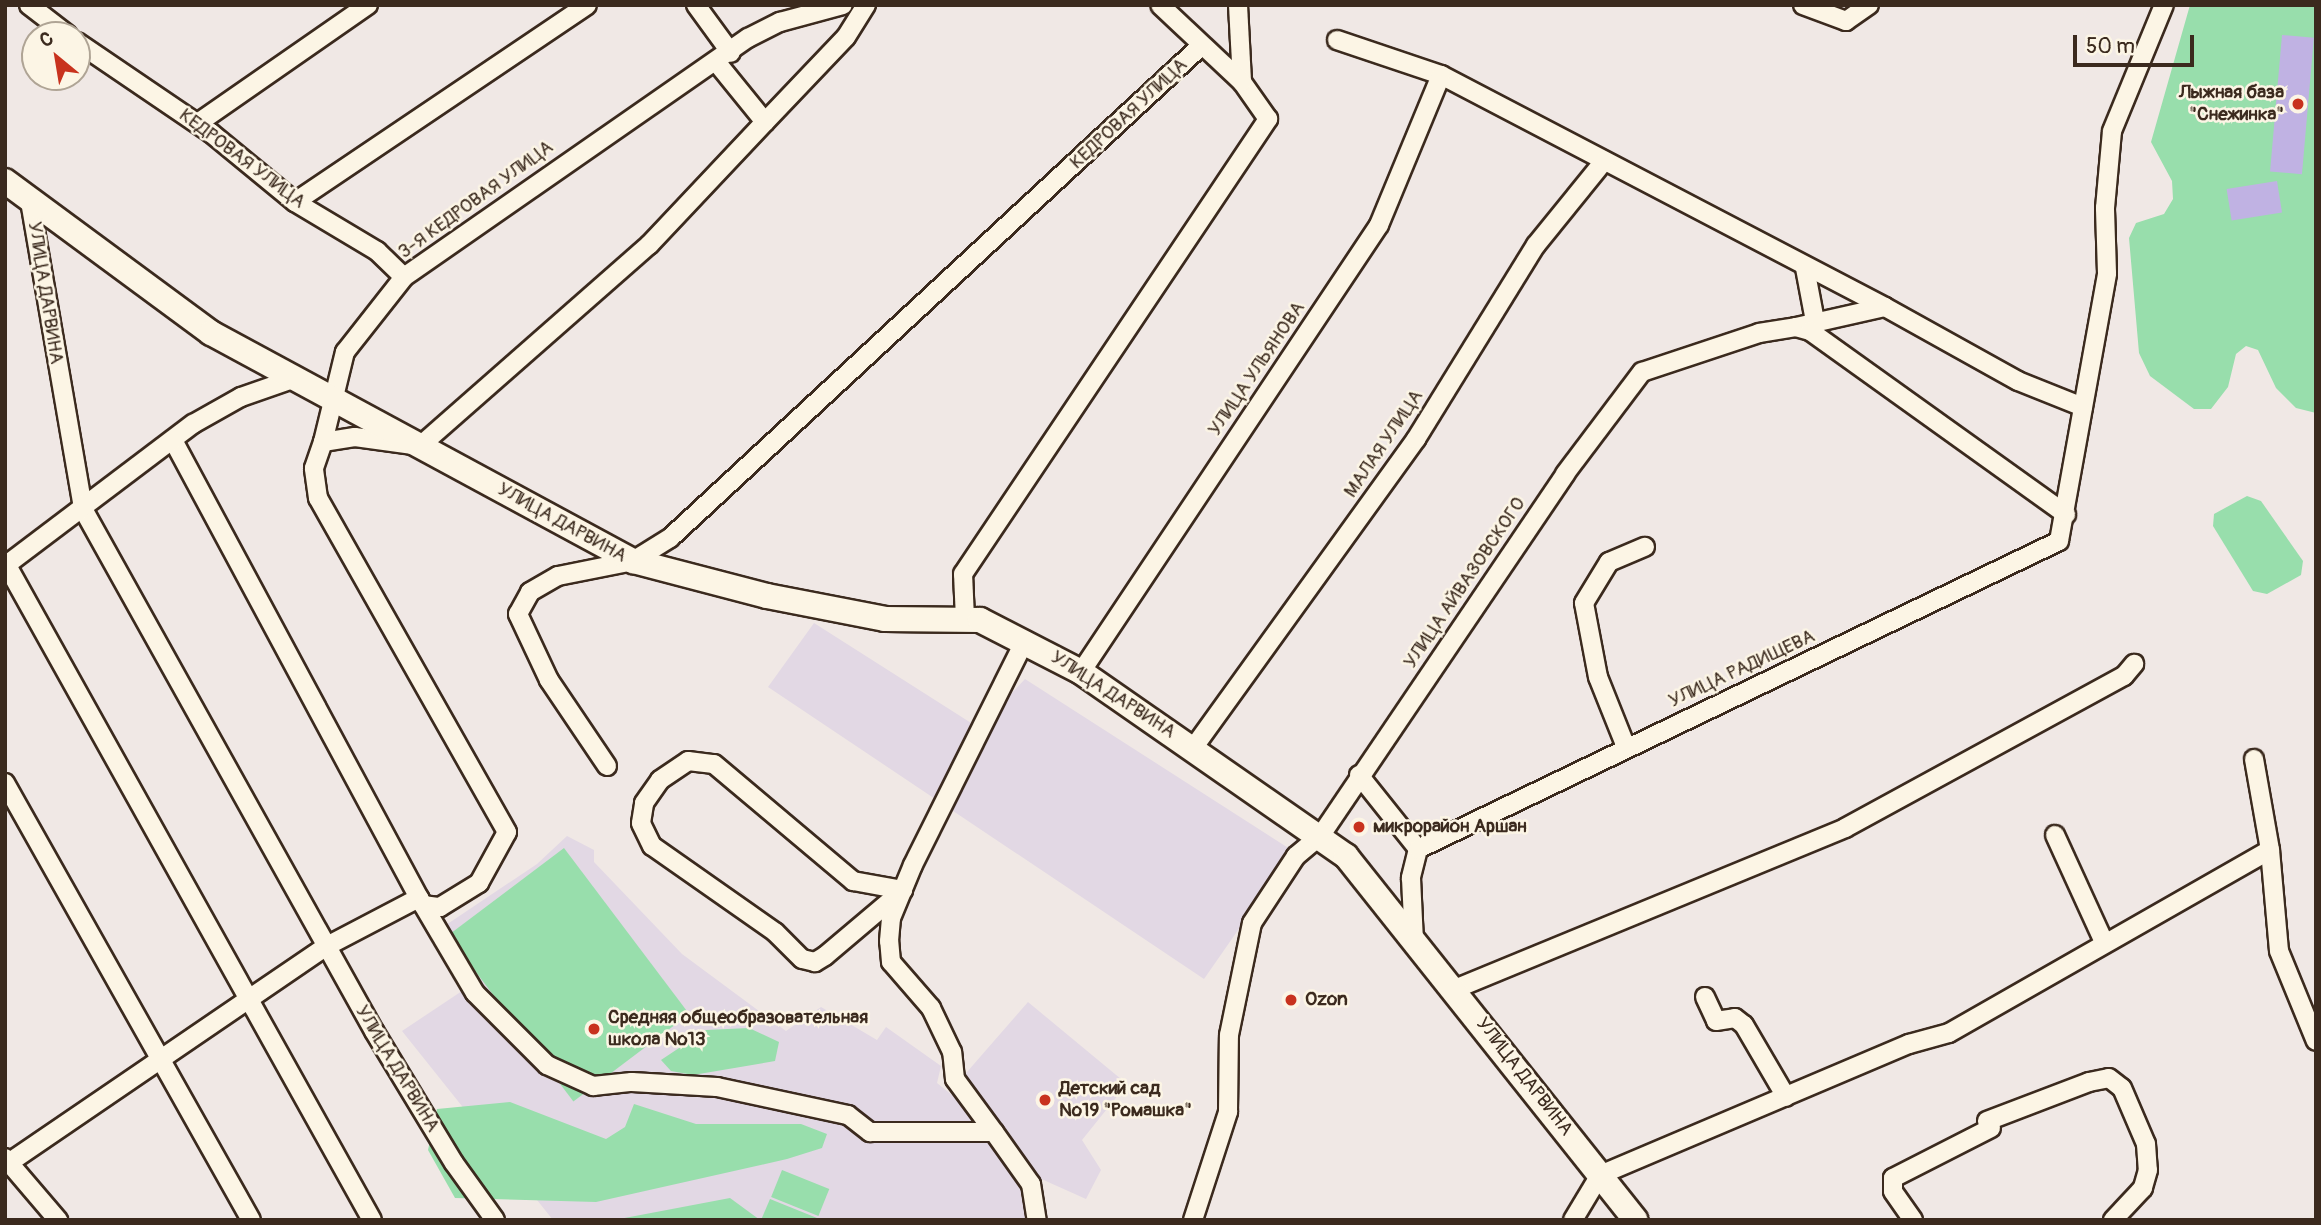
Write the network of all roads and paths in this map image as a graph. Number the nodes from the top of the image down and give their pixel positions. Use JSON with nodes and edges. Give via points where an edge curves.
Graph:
{"nodes":[{"id":1,"x":29,"y":5,"type":"edge"},
{"id":2,"x":368,"y":5,"type":"edge"},
{"id":3,"x":587,"y":5,"type":"edge"},
{"id":4,"x":696,"y":5,"type":"edge"},
{"id":5,"x":843,"y":5,"type":"edge"},
{"id":6,"x":866,"y":5,"type":"edge"},
{"id":7,"x":1160,"y":5,"type":"edge"},
{"id":8,"x":1238,"y":5,"type":"edge"},
{"id":9,"x":1803,"y":5,"type":"edge"},
{"id":10,"x":1869,"y":5,"type":"edge"},
{"id":11,"x":2164,"y":5,"type":"edge"},
{"id":12,"x":50,"y":21,"type":"edge"},
{"id":13,"x":1337,"y":40,"type":"dead end"},
{"id":14,"x":1202,"y":45,"type":"junction"},
{"id":15,"x":91,"y":51,"type":"edge"},
{"id":16,"x":724,"y":58,"type":"junction"},
{"id":17,"x":1441,"y":75,"type":"junction"},
{"id":18,"x":1242,"y":82,"type":"junction"},
{"id":19,"x":765,"y":122,"type":"junction"},
{"id":20,"x":198,"y":123,"type":"junction"},
{"id":21,"x":1604,"y":161,"type":"junction"},
{"id":22,"x":5,"y":181,"type":"edge"},
{"id":23,"x":30,"y":201,"type":"junction"},
{"id":24,"x":295,"y":202,"type":"junction"},
{"id":25,"x":1805,"y":268,"type":"junction"},
{"id":26,"x":404,"y":277,"type":"junction"},
{"id":27,"x":1885,"y":307,"type":"junction"},
{"id":28,"x":1815,"y":321,"type":"junction"},
{"id":29,"x":1796,"y":327,"type":"junction"},
{"id":30,"x":298,"y":377,"type":"junction"},
{"id":31,"x":332,"y":396,"type":"junction"},
{"id":32,"x":2083,"y":408,"type":"junction"},
{"id":33,"x":174,"y":442,"type":"junction"},
{"id":34,"x":323,"y":442,"type":"junction"},
{"id":35,"x":420,"y":446,"type":"junction"},
{"id":36,"x":83,"y":509,"type":"junction"},
{"id":37,"x":2066,"y":514,"type":"junction"},
{"id":38,"x":1645,"y":547,"type":"dead end"},
{"id":39,"x":633,"y":562,"type":"junction"},
{"id":40,"x":6,"y":564,"type":"edge"},
{"id":41,"x":965,"y":619,"type":"junction"},
{"id":42,"x":1025,"y":640,"type":"junction"},
{"id":43,"x":2134,"y":664,"type":"dead end"},
{"id":44,"x":1081,"y":672,"type":"junction"},
{"id":45,"x":1194,"y":747,"type":"junction"},
{"id":46,"x":1626,"y":747,"type":"junction"},
{"id":47,"x":2254,"y":759,"type":"dead end"},
{"id":48,"x":607,"y":766,"type":"dead end"},
{"id":49,"x":1359,"y":775,"type":"junction"},
{"id":50,"x":5,"y":783,"type":"edge"},
{"id":51,"x":1321,"y":835,"type":"junction"},
{"id":52,"x":2055,"y":835,"type":"dead end"},
{"id":53,"x":1418,"y":849,"type":"junction"},
{"id":54,"x":2270,"y":850,"type":"junction"},
{"id":55,"x":903,"y":890,"type":"junction"},
{"id":56,"x":421,"y":902,"type":"junction"},
{"id":57,"x":2104,"y":940,"type":"junction"},
{"id":58,"x":1414,"y":942,"type":"junction"},
{"id":59,"x":327,"y":946,"type":"junction"},
{"id":60,"x":1455,"y":989,"type":"junction"},
{"id":61,"x":1705,"y":997,"type":"dead end"},
{"id":62,"x":247,"y":1001,"type":"junction"},
{"id":63,"x":2316,"y":1041,"type":"edge"},
{"id":64,"x":159,"y":1059,"type":"junction"},
{"id":65,"x":1786,"y":1097,"type":"junction"},
{"id":66,"x":994,"y":1132,"type":"junction"},
{"id":67,"x":8,"y":1160,"type":"edge"},
{"id":68,"x":1600,"y":1175,"type":"junction"},
{"id":69,"x":58,"y":1220,"type":"edge"},
{"id":70,"x":251,"y":1220,"type":"edge"},
{"id":71,"x":372,"y":1220,"type":"edge"},
{"id":72,"x":495,"y":1220,"type":"edge"},
{"id":73,"x":1037,"y":1220,"type":"edge"},
{"id":74,"x":1193,"y":1220,"type":"edge"},
{"id":75,"x":1573,"y":1220,"type":"edge"},
{"id":76,"x":1636,"y":1220,"type":"edge"},
{"id":77,"x":1913,"y":1220,"type":"edge"},
{"id":78,"x":2113,"y":1220,"type":"edge"}],
"edges":[{"from":1,"to":12,"type":"street"},
{"from":2,"to":20,"type":"street"},
{"from":3,"to":24,"type":"street"},
{"from":4,"to":16,"type":"street"},
{"from":5,"to":16,"type":"street","name":"3-Я КЕДРОВАЯ УЛИЦА","via":[[780,22]]},
{"from":6,"to":19,"type":"street","via":[[846,37]]},
{"from":7,"to":14,"type":"street"},
{"from":8,"to":18,"type":"street"},
{"from":9,"to":10,"type":"street","via":[[1846,21]]},
{"from":11,"to":32,"type":"street","name":"УЛИЦА РАДИЩЕВА","via":[[2112,131],[2105,208],[2107,273]]},
{"from":13,"to":17,"type":"street"},
{"from":14,"to":18,"type":"street","name":"КЕДРОВАЯ УЛИЦА"},
{"from":14,"to":39,"type":"street","name":"КЕДРОВАЯ УЛИЦА","via":[[670,538]]},
{"from":15,"to":20,"type":"street","name":"КЕДРОВАЯ УЛИЦА"},
{"from":16,"to":19,"type":"street"},
{"from":16,"to":26,"type":"street","name":"3-Я КЕДРОВАЯ УЛИЦА","via":[[588,145]]},
{"from":17,"to":21,"type":"street"},
{"from":17,"to":44,"type":"street","name":"УЛИЦА УЛЬЯНОВА","via":[[1379,225]]},
{"from":18,"to":41,"type":"street","name":"КЕДРОВАЯ УЛИЦА","via":[[1268,119],[963,574]]},
{"from":19,"to":35,"type":"street","via":[[649,245]]},
{"from":20,"to":24,"type":"street","name":"КЕДРОВАЯ УЛИЦА"},
{"from":21,"to":25,"type":"street"},
{"from":21,"to":45,"type":"street","name":"МАЛАЯ УЛИЦА","via":[[1536,245],[1416,439]]},
{"from":22,"to":23,"type":"street"},
{"from":23,"to":30,"type":"street","via":[[169,305]]},
{"from":23,"to":36,"type":"street","name":"УЛИЦА ДАРВИНА"},
{"from":24,"to":26,"type":"street","name":"КЕДРОВАЯ УЛИЦА","via":[[377,251]]},
{"from":25,"to":27,"type":"street"},
{"from":25,"to":28,"type":"street"},
{"from":26,"to":31,"type":"street","name":"3-Я КЕДРОВАЯ УЛИЦА","via":[[354,336]]},
{"from":27,"to":28,"type":"street"},
{"from":27,"to":32,"type":"street","via":[[2018,381]]},
{"from":28,"to":29,"type":"street"},
{"from":29,"to":37,"type":"street","via":[[1824,338]]},
{"from":29,"to":49,"type":"street","name":"УЛИЦА АЙВАЗОВСКОГО","via":[[1655,366],[1635,380]]},
{"from":30,"to":31,"type":"street"},
{"from":30,"to":33,"type":"street","via":[[216,409]]},
{"from":31,"to":34,"type":"street","name":"3-Я КЕДРОВАЯ УЛИЦА"},
{"from":31,"to":35,"type":"street","name":"УЛИЦА ДАРВИНА"},
{"from":32,"to":37,"type":"street","name":"УЛИЦА РАДИЩЕВА"},
{"from":33,"to":36,"type":"street"},
{"from":33,"to":56,"type":"street"},
{"from":34,"to":35,"type":"street","name":"УЛИЦА ДАРВИНА","via":[[355,437]]},
{"from":34,"to":56,"type":"street","via":[[314,468],[318,498],[507,832],[479,883],[440,907]]},
{"from":35,"to":39,"type":"street","name":"УЛИЦА ДАРВИНА"},
{"from":36,"to":40,"type":"street"},
{"from":36,"to":59,"type":"street","name":"УЛИЦА ДАРВИНА"},
{"from":37,"to":46,"type":"street","name":"УЛИЦА РАДИЩЕВА","via":[[2059,541],[2031,559]]},
{"from":38,"to":46,"type":"street","via":[[1609,562],[1584,603],[1598,677]]},
{"from":39,"to":41,"type":"street","name":"УЛИЦА ДАРВИНА","via":[[767,596],[885,619]]},
{"from":39,"to":48,"type":"street","name":"КЕДРОВАЯ УЛИЦА","via":[[541,584],[518,614],[549,680]]},
{"from":40,"to":62,"type":"street"},
{"from":41,"to":42,"type":"street","name":"УЛИЦА ДАРВИНА","via":[[980,620]]},
{"from":42,"to":44,"type":"street","name":"УЛИЦА ДАРВИНА"},
{"from":42,"to":55,"type":"street"},
{"from":43,"to":60,"type":"street","via":[[2124,676],[1845,828]]},
{"from":44,"to":45,"type":"street","name":"УЛИЦА ДАРВИНА"},
{"from":45,"to":51,"type":"street","name":"УЛИЦА ДАРВИНА"},
{"from":46,"to":53,"type":"street","name":"УЛИЦА РАДИЩЕВА"},
{"from":47,"to":54,"type":"street"},
{"from":49,"to":51,"type":"street","name":"УЛИЦА АЙВАЗОВСКОГО"},
{"from":49,"to":53,"type":"street"},
{"from":50,"to":64,"type":"street"},
{"from":51,"to":58,"type":"street","name":"УЛИЦА ДАРВИНА","via":[[1346,856]]},
{"from":51,"to":74,"type":"street","via":[[1296,856],[1252,923],[1229,1035],[1228,1112]]},
{"from":52,"to":57,"type":"street"},
{"from":53,"to":58,"type":"street","via":[[1411,878]]},
{"from":54,"to":57,"type":"street"},
{"from":54,"to":63,"type":"street","via":[[2278,951]]},
{"from":55,"to":55,"type":"street","via":[[853,881],[704,761],[674,768],[641,811],[652,846],[775,932],[802,959],[815,961],[825,956]]},
{"from":55,"to":66,"type":"street","via":[[891,918],[891,962],[931,1008],[956,1062],[955,1079]]},
{"from":56,"to":59,"type":"street"},
{"from":56,"to":66,"type":"street","via":[[475,993],[547,1065],[593,1086],[632,1082],[717,1087],[848,1115],[870,1132]]},
{"from":57,"to":65,"type":"street","via":[[1949,1033],[1909,1044]]},
{"from":58,"to":60,"type":"street","name":"УЛИЦА ДАРВИНА"},
{"from":59,"to":62,"type":"street"},
{"from":59,"to":72,"type":"street","name":"УЛИЦА ДАРВИНА","via":[[454,1163]]},
{"from":60,"to":68,"type":"street","name":"УЛИЦА ДАРВИНА"},
{"from":61,"to":65,"type":"street","via":[[1716,1021],[1735,1018],[1744,1025]]},
{"from":62,"to":64,"type":"street"},
{"from":62,"to":71,"type":"street"},
{"from":64,"to":67,"type":"street"},
{"from":64,"to":70,"type":"street"},
{"from":65,"to":68,"type":"street"},
{"from":66,"to":73,"type":"street","via":[[1031,1184]]},
{"from":67,"to":69,"type":"street"},
{"from":68,"to":75,"type":"street"},
{"from":68,"to":76,"type":"street","name":"УЛИЦА ДАРВИНА"},
{"from":77,"to":78,"type":"street","via":[[1894,1191],[1893,1178],[1989,1124],[2109,1078],[2122,1088],[2146,1144],[2148,1170],[2143,1188]]}]}
